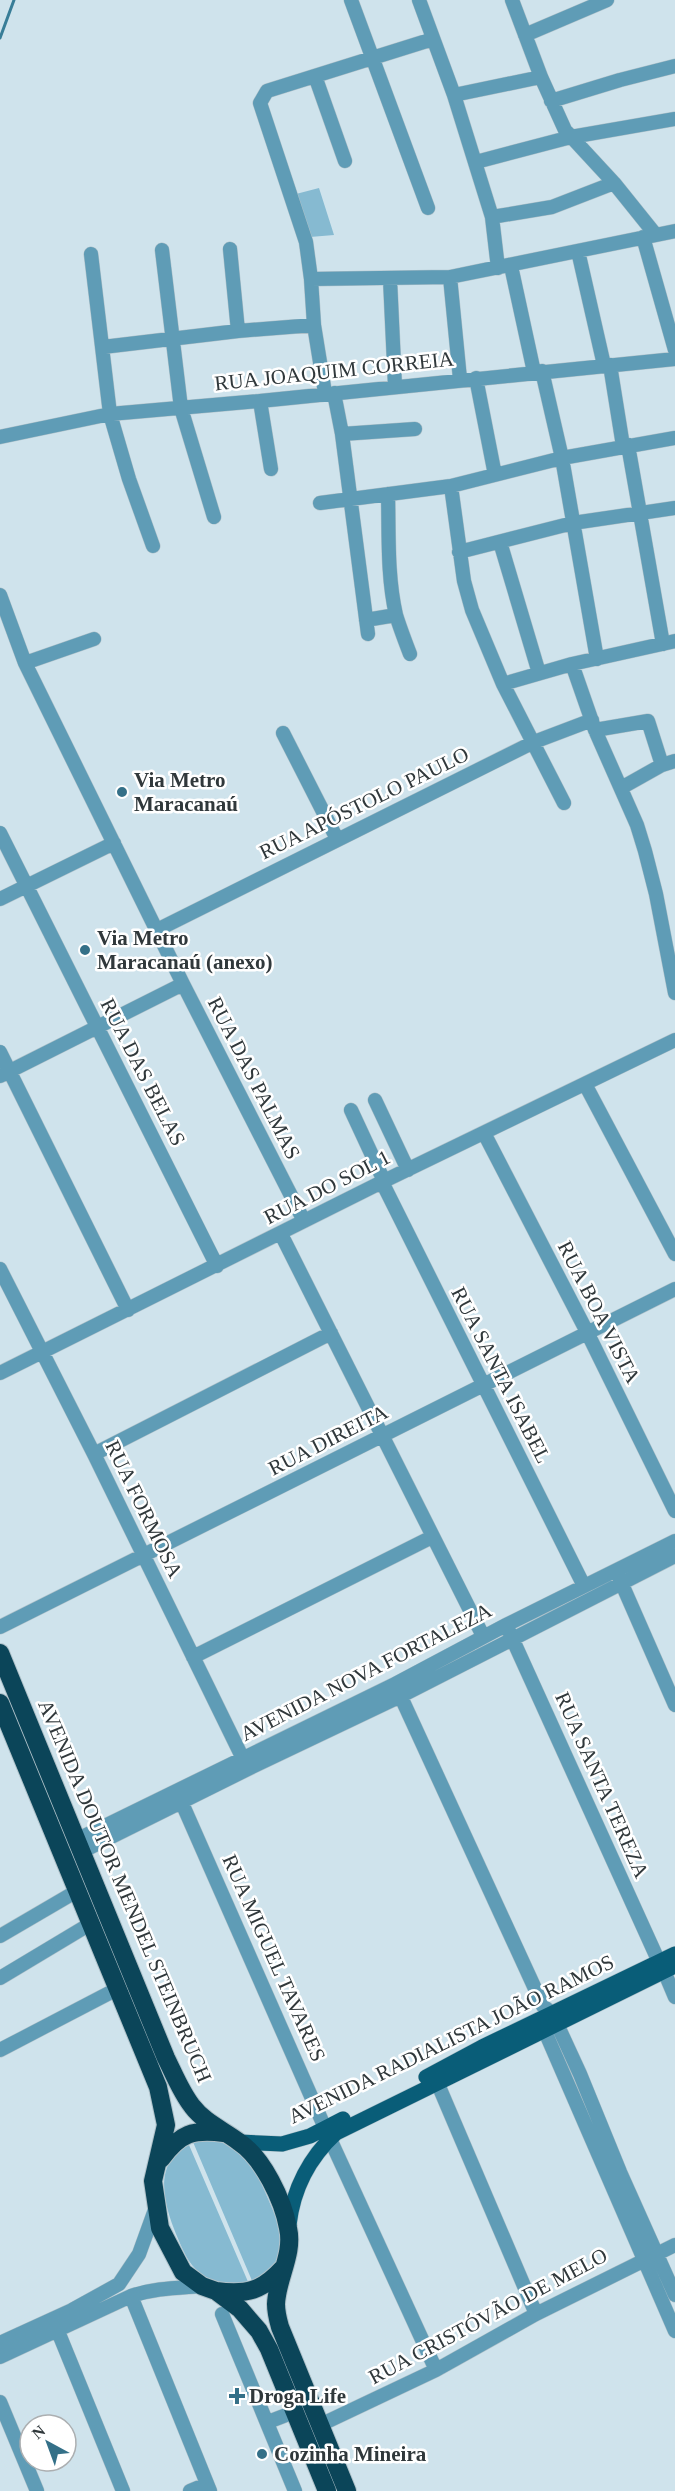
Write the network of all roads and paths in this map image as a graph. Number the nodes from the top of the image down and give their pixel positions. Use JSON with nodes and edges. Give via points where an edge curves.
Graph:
{"nodes":[{"id":1,"x":351,"y":0,"type":"edge"},
{"id":2,"x":419,"y":0,"type":"edge"},
{"id":3,"x":512,"y":0,"type":"edge"},
{"id":4,"x":608,"y":0,"type":"edge"},
{"id":5,"x":525,"y":35,"type":"junction"},
{"id":6,"x":433,"y":39,"type":"junction"},
{"id":7,"x":373,"y":58,"type":"junction"},
{"id":8,"x":675,"y":66,"type":"edge"},
{"id":9,"x":315,"y":76,"type":"junction"},
{"id":10,"x":541,"y":77,"type":"junction"},
{"id":11,"x":454,"y":95,"type":"junction"},
{"id":12,"x":551,"y":101,"type":"junction"},
{"id":13,"x":674,"y":121,"type":"edge"},
{"id":14,"x":571,"y":137,"type":"junction"},
{"id":15,"x":345,"y":161,"type":"dead end"},
{"id":16,"x":476,"y":162,"type":"junction"},
{"id":17,"x":614,"y":183,"type":"junction"},
{"id":18,"x":428,"y":208,"type":"dead end"},
{"id":19,"x":492,"y":217,"type":"junction"},
{"id":20,"x":675,"y":231,"type":"edge"},
{"id":21,"x":649,"y":236,"type":"junction"},
{"id":22,"x":230,"y":249,"type":"dead end"},
{"id":23,"x":162,"y":250,"type":"dead end"},
{"id":24,"x":578,"y":251,"type":"junction"},
{"id":25,"x":91,"y":254,"type":"dead end"},
{"id":26,"x":504,"y":267,"type":"junction"},
{"id":27,"x":450,"y":277,"type":"junction"},
{"id":28,"x":311,"y":279,"type":"junction"},
{"id":29,"x":390,"y":279,"type":"junction"},
{"id":30,"x":314,"y":326,"type":"junction"},
{"id":31,"x":238,"y":331,"type":"junction"},
{"id":32,"x":173,"y":340,"type":"junction"},
{"id":33,"x":103,"y":347,"type":"junction"},
{"id":34,"x":675,"y":350,"type":"edge"},
{"id":35,"x":675,"y":359,"type":"edge"},
{"id":36,"x":607,"y":365,"type":"junction"},
{"id":37,"x":538,"y":372,"type":"junction"},
{"id":38,"x":476,"y":378,"type":"junction"},
{"id":39,"x":460,"y":379,"type":"junction"},
{"id":40,"x":395,"y":386,"type":"junction"},
{"id":41,"x":329,"y":393,"type":"junction"},
{"id":42,"x":260,"y":401,"type":"junction"},
{"id":43,"x":180,"y":408,"type":"junction"},
{"id":44,"x":110,"y":414,"type":"junction"},
{"id":45,"x":415,"y":429,"type":"dead end"},
{"id":46,"x":342,"y":434,"type":"junction"},
{"id":47,"x":0,"y":437,"type":"edge"},
{"id":48,"x":675,"y":438,"type":"edge"},
{"id":49,"x":626,"y":446,"type":"junction"},
{"id":50,"x":562,"y":458,"type":"junction"},
{"id":51,"x":271,"y":469,"type":"dead end"},
{"id":52,"x":495,"y":475,"type":"junction"},
{"id":53,"x":451,"y":486,"type":"junction"},
{"id":54,"x":388,"y":494,"type":"junction"},
{"id":55,"x":351,"y":499,"type":"junction"},
{"id":56,"x":320,"y":503,"type":"dead end"},
{"id":57,"x":675,"y":508,"type":"edge"},
{"id":58,"x":639,"y":513,"type":"junction"},
{"id":59,"x":214,"y":517,"type":"dead end"},
{"id":60,"x":573,"y":523,"type":"junction"},
{"id":61,"x":500,"y":542,"type":"junction"},
{"id":62,"x":153,"y":546,"type":"dead end"},
{"id":63,"x":459,"y":552,"type":"junction"},
{"id":64,"x":0,"y":595,"type":"edge"},
{"id":65,"x":396,"y":615,"type":"junction"},
{"id":66,"x":93,"y":639,"type":"dead end"},
{"id":67,"x":669,"y":642,"type":"edge"},
{"id":68,"x":410,"y":654,"type":"dead end"},
{"id":69,"x":597,"y":658,"type":"junction"},
{"id":70,"x":25,"y":663,"type":"junction"},
{"id":71,"x":572,"y":664,"type":"junction"},
{"id":72,"x":539,"y":673,"type":"junction"},
{"id":73,"x":503,"y":684,"type":"junction"},
{"id":74,"x":594,"y":725,"type":"junction"},
{"id":75,"x":283,"y":733,"type":"dead end"},
{"id":76,"x":534,"y":742,"type":"junction"},
{"id":77,"x":669,"y":763,"type":"edge"},
{"id":78,"x":621,"y":788,"type":"junction"},
{"id":79,"x":564,"y":803,"type":"dead end"},
{"id":80,"x":0,"y":833,"type":"edge"},
{"id":81,"x":337,"y":839,"type":"junction"},
{"id":82,"x":114,"y":843,"type":"junction"},
{"id":83,"x":28,"y":886,"type":"junction"},
{"id":84,"x":0,"y":899,"type":"edge"},
{"id":85,"x":158,"y":930,"type":"junction"},
{"id":86,"x":183,"y":984,"type":"junction"},
{"id":87,"x":675,"y":993,"type":"edge"},
{"id":88,"x":96,"y":1026,"type":"junction"},
{"id":89,"x":675,"y":1040,"type":"edge"},
{"id":90,"x":0,"y":1052,"type":"edge"},
{"id":91,"x":5,"y":1074,"type":"edge"},
{"id":92,"x":585,"y":1084,"type":"junction"},
{"id":93,"x":375,"y":1100,"type":"dead end"},
{"id":94,"x":351,"y":1110,"type":"dead end"},
{"id":95,"x":484,"y":1133,"type":"junction"},
{"id":96,"x":408,"y":1170,"type":"junction"},
{"id":97,"x":383,"y":1182,"type":"junction"},
{"id":98,"x":304,"y":1221,"type":"junction"},
{"id":99,"x":281,"y":1233,"type":"junction"},
{"id":100,"x":675,"y":1254,"type":"edge"},
{"id":101,"x":217,"y":1266,"type":"junction"},
{"id":102,"x":0,"y":1269,"type":"edge"},
{"id":103,"x":675,"y":1289,"type":"edge"},
{"id":104,"x":128,"y":1310,"type":"junction"},
{"id":105,"x":587,"y":1332,"type":"junction"},
{"id":106,"x":331,"y":1334,"type":"junction"},
{"id":107,"x":42,"y":1353,"type":"junction"},
{"id":108,"x":0,"y":1373,"type":"edge"},
{"id":109,"x":483,"y":1385,"type":"junction"},
{"id":110,"x":382,"y":1436,"type":"junction"},
{"id":111,"x":94,"y":1454,"type":"junction"},
{"id":112,"x":675,"y":1511,"type":"edge"},
{"id":113,"x":432,"y":1537,"type":"junction"},
{"id":114,"x":675,"y":1541,"type":"edge"},
{"id":115,"x":675,"y":1556,"type":"edge"},
{"id":116,"x":143,"y":1557,"type":"junction"},
{"id":117,"x":618,"y":1577,"type":"junction"},
{"id":118,"x":584,"y":1586,"type":"junction"},
{"id":119,"x":0,"y":1628,"type":"edge"},
{"id":120,"x":509,"y":1631,"type":"junction"},
{"id":121,"x":483,"y":1636,"type":"junction"},
{"id":122,"x":0,"y":1653,"type":"edge"},
{"id":123,"x":193,"y":1657,"type":"junction"},
{"id":124,"x":398,"y":1690,"type":"junction"},
{"id":125,"x":0,"y":1703,"type":"edge"},
{"id":126,"x":675,"y":1705,"type":"edge"},
{"id":127,"x":245,"y":1764,"type":"junction"},
{"id":128,"x":179,"y":1797,"type":"junction"},
{"id":129,"x":78,"y":1846,"type":"junction"},
{"id":130,"x":76,"y":1891,"type":"junction"},
{"id":131,"x":90,"y":1924,"type":"junction"},
{"id":132,"x":0,"y":1936,"type":"edge"},
{"id":133,"x":675,"y":1954,"type":"edge"},
{"id":134,"x":666,"y":1966,"type":"edge"},
{"id":135,"x":0,"y":1978,"type":"edge"},
{"id":136,"x":117,"y":1989,"type":"junction"},
{"id":137,"x":675,"y":1997,"type":"edge"},
{"id":138,"x":548,"y":2018,"type":"junction"},
{"id":139,"x":0,"y":2050,"type":"edge"},
{"id":140,"x":580,"y":2074,"type":"junction"},
{"id":141,"x":566,"y":2081,"type":"junction"},
{"id":142,"x":437,"y":2082,"type":"junction"},
{"id":143,"x":328,"y":2133,"type":"junction"},
{"id":144,"x":233,"y":2138,"type":"junction"},
{"id":145,"x":159,"y":2163,"type":"junction"},
{"id":146,"x":614,"y":2175,"type":"junction"},
{"id":147,"x":156,"y":2207,"type":"junction"},
{"id":148,"x":288,"y":2228,"type":"junction"},
{"id":149,"x":675,"y":2245,"type":"edge"},
{"id":150,"x":657,"y":2253,"type":"junction"},
{"id":151,"x":643,"y":2259,"type":"junction"},
{"id":152,"x":283,"y":2268,"type":"junction"},
{"id":153,"x":209,"y":2289,"type":"junction"},
{"id":154,"x":675,"y":2295,"type":"edge"},
{"id":155,"x":131,"y":2296,"type":"junction"},
{"id":156,"x":222,"y":2314,"type":"dead end"},
{"id":157,"x":536,"y":2314,"type":"junction"},
{"id":158,"x":57,"y":2329,"type":"junction"},
{"id":159,"x":675,"y":2331,"type":"edge"},
{"id":160,"x":0,"y":2343,"type":"edge"},
{"id":161,"x":0,"y":2357,"type":"edge"},
{"id":162,"x":436,"y":2370,"type":"junction"},
{"id":163,"x":0,"y":2402,"type":"edge"},
{"id":164,"x":294,"y":2412,"type":"junction"},
{"id":165,"x":268,"y":2422,"type":"junction"},
{"id":166,"x":320,"y":2425,"type":"junction"},
{"id":167,"x":208,"y":2487,"type":"edge"},
{"id":168,"x":37,"y":2491,"type":"edge"},
{"id":169,"x":123,"y":2491,"type":"edge"},
{"id":170,"x":190,"y":2491,"type":"edge"},
{"id":171,"x":295,"y":2491,"type":"edge"},
{"id":172,"x":327,"y":2491,"type":"edge"},
{"id":173,"x":347,"y":2491,"type":"edge"}],
"edges":[{"from":1,"to":7,"type":"street"},
{"from":2,"to":6,"type":"street"},
{"from":3,"to":5,"type":"street"},
{"from":4,"to":5,"type":"street"},
{"from":5,"to":10,"type":"street"},
{"from":6,"to":7,"type":"street"},
{"from":6,"to":11,"type":"street"},
{"from":7,"to":9,"type":"street"},
{"from":7,"to":18,"type":"street"},
{"from":8,"to":12,"type":"street"},
{"from":9,"to":15,"type":"street"},
{"from":9,"to":28,"type":"street","via":[[267,92],[260,103],[301,224]]},
{"from":10,"to":11,"type":"street"},
{"from":10,"to":12,"type":"street"},
{"from":11,"to":16,"type":"street"},
{"from":12,"to":14,"type":"street"},
{"from":13,"to":14,"type":"street"},
{"from":14,"to":16,"type":"street"},
{"from":14,"to":17,"type":"street"},
{"from":16,"to":19,"type":"street"},
{"from":17,"to":19,"type":"street","via":[[552,207]]},
{"from":17,"to":21,"type":"street"},
{"from":19,"to":26,"type":"street"},
{"from":20,"to":21,"type":"street"},
{"from":21,"to":24,"type":"street"},
{"from":21,"to":34,"type":"street"},
{"from":22,"to":31,"type":"street"},
{"from":23,"to":32,"type":"street"},
{"from":24,"to":26,"type":"street"},
{"from":24,"to":36,"type":"street"},
{"from":25,"to":33,"type":"street"},
{"from":26,"to":27,"type":"street"},
{"from":26,"to":37,"type":"street"},
{"from":27,"to":29,"type":"street"},
{"from":27,"to":39,"type":"street"},
{"from":28,"to":29,"type":"street"},
{"from":28,"to":30,"type":"street"},
{"from":29,"to":40,"type":"street"},
{"from":30,"to":31,"type":"street"},
{"from":30,"to":41,"type":"street"},
{"from":31,"to":32,"type":"street"},
{"from":32,"to":33,"type":"street"},
{"from":32,"to":43,"type":"street"},
{"from":33,"to":44,"type":"street"},
{"from":35,"to":36,"type":"street","name":"RUA JOAQUIM CORREIA"},
{"from":36,"to":37,"type":"street","name":"RUA JOAQUIM CORREIA"},
{"from":36,"to":49,"type":"street"},
{"from":37,"to":38,"type":"street","name":"RUA JOAQUIM CORREIA"},
{"from":37,"to":50,"type":"street"},
{"from":38,"to":39,"type":"street","name":"RUA JOAQUIM CORREIA"},
{"from":38,"to":52,"type":"street"},
{"from":39,"to":40,"type":"street","name":"RUA JOAQUIM CORREIA"},
{"from":40,"to":41,"type":"street","name":"RUA JOAQUIM CORREIA"},
{"from":41,"to":42,"type":"street","name":"RUA JOAQUIM CORREIA"},
{"from":41,"to":46,"type":"street"},
{"from":42,"to":43,"type":"street","name":"RUA JOAQUIM CORREIA"},
{"from":42,"to":51,"type":"street"},
{"from":43,"to":44,"type":"street","name":"RUA JOAQUIM CORREIA"},
{"from":43,"to":59,"type":"street"},
{"from":44,"to":47,"type":"street","name":"RUA JOAQUIM CORREIA"},
{"from":44,"to":62,"type":"street"},
{"from":45,"to":46,"type":"street"},
{"from":46,"to":55,"type":"street"},
{"from":48,"to":49,"type":"street"},
{"from":49,"to":50,"type":"street"},
{"from":49,"to":58,"type":"street"},
{"from":50,"to":52,"type":"street"},
{"from":50,"to":60,"type":"street"},
{"from":52,"to":53,"type":"street"},
{"from":53,"to":54,"type":"street"},
{"from":53,"to":63,"type":"street"},
{"from":54,"to":55,"type":"street"},
{"from":54,"to":65,"type":"street"},
{"from":55,"to":56,"type":"street"},
{"from":55,"to":65,"type":"street","via":[[367,627]]},
{"from":57,"to":58,"type":"street"},
{"from":58,"to":60,"type":"street"},
{"from":58,"to":67,"type":"street"},
{"from":60,"to":61,"type":"street"},
{"from":60,"to":69,"type":"street"},
{"from":61,"to":63,"type":"street"},
{"from":61,"to":72,"type":"street"},
{"from":63,"to":73,"type":"street","via":[[472,610]]},
{"from":64,"to":70,"type":"street","name":"RUA DAS PALMAS"},
{"from":65,"to":68,"type":"street"},
{"from":66,"to":70,"type":"street"},
{"from":67,"to":69,"type":"street"},
{"from":69,"to":71,"type":"street"},
{"from":70,"to":82,"type":"street","name":"RUA DAS PALMAS"},
{"from":71,"to":72,"type":"street"},
{"from":71,"to":74,"type":"street"},
{"from":72,"to":73,"type":"street"},
{"from":73,"to":76,"type":"street"},
{"from":74,"to":76,"type":"street","name":"RUA APÓSTOLO PAULO"},
{"from":74,"to":77,"type":"street","name":"RUA APÓSTOLO PAULO","via":[[648,722]]},
{"from":74,"to":78,"type":"street"},
{"from":75,"to":81,"type":"street"},
{"from":76,"to":79,"type":"street"},
{"from":76,"to":81,"type":"street","name":"RUA APÓSTOLO PAULO"},
{"from":77,"to":78,"type":"street"},
{"from":78,"to":87,"type":"street","via":[[645,851]]},
{"from":80,"to":83,"type":"street","name":"RUA DAS BELAS"},
{"from":81,"to":85,"type":"street","name":"RUA APÓSTOLO PAULO"},
{"from":82,"to":83,"type":"street"},
{"from":82,"to":85,"type":"street","name":"RUA DAS PALMAS"},
{"from":83,"to":84,"type":"street"},
{"from":83,"to":88,"type":"street","name":"RUA DAS BELAS"},
{"from":85,"to":86,"type":"street","name":"RUA DAS PALMAS"},
{"from":86,"to":88,"type":"street"},
{"from":86,"to":98,"type":"street","name":"RUA DAS PALMAS"},
{"from":88,"to":91,"type":"street"},
{"from":88,"to":101,"type":"street","name":"RUA DAS BELAS"},
{"from":89,"to":92,"type":"street","name":"RUA DO SOL 1"},
{"from":90,"to":91,"type":"street"},
{"from":91,"to":104,"type":"street"},
{"from":92,"to":95,"type":"street","name":"RUA DO SOL 1"},
{"from":92,"to":100,"type":"street"},
{"from":93,"to":96,"type":"street"},
{"from":94,"to":97,"type":"street","name":"RUA SANTA ISABEL"},
{"from":95,"to":96,"type":"street","name":"RUA DO SOL 1"},
{"from":95,"to":105,"type":"street","name":"RUA BOA VISTA"},
{"from":96,"to":97,"type":"street","name":"RUA DO SOL 1"},
{"from":97,"to":98,"type":"street","name":"RUA DO SOL 1"},
{"from":97,"to":109,"type":"street","name":"RUA SANTA ISABEL"},
{"from":98,"to":99,"type":"street","name":"RUA DO SOL 1"},
{"from":99,"to":101,"type":"street","name":"RUA DO SOL 1"},
{"from":99,"to":106,"type":"street"},
{"from":101,"to":104,"type":"street","name":"RUA DO SOL 1"},
{"from":102,"to":107,"type":"street","name":"RUA FORMOSA"},
{"from":103,"to":105,"type":"street","name":"RUA DIREITA"},
{"from":104,"to":107,"type":"street","name":"RUA DO SOL 1"},
{"from":105,"to":109,"type":"street","name":"RUA DIREITA"},
{"from":105,"to":112,"type":"street","name":"RUA BOA VISTA"},
{"from":106,"to":110,"type":"street"},
{"from":106,"to":111,"type":"street"},
{"from":107,"to":108,"type":"street","name":"RUA DO SOL 1"},
{"from":107,"to":111,"type":"street","name":"RUA FORMOSA"},
{"from":109,"to":110,"type":"street","name":"RUA DIREITA"},
{"from":109,"to":118,"type":"street","name":"RUA SANTA ISABEL"},
{"from":110,"to":113,"type":"street"},
{"from":110,"to":116,"type":"street","name":"RUA DIREITA"},
{"from":111,"to":116,"type":"street","name":"RUA FORMOSA"},
{"from":113,"to":121,"type":"street"},
{"from":113,"to":123,"type":"street"},
{"from":114,"to":117,"type":"street","name":"AVENIDA NOVA FORTALEZA"},
{"from":115,"to":117,"type":"street","name":"AVENIDA NOVA FORTALEZA"},
{"from":116,"to":119,"type":"street","name":"RUA DIREITA"},
{"from":116,"to":123,"type":"street","name":"RUA FORMOSA"},
{"from":117,"to":118,"type":"street","name":"AVENIDA NOVA FORTALEZA"},
{"from":117,"to":120,"type":"street","name":"AVENIDA NOVA FORTALEZA"},
{"from":117,"to":126,"type":"street"},
{"from":118,"to":120,"type":"street","name":"AVENIDA NOVA FORTALEZA"},
{"from":120,"to":121,"type":"street","name":"AVENIDA NOVA FORTALEZA"},
{"from":120,"to":124,"type":"street","name":"AVENIDA NOVA FORTALEZA"},
{"from":120,"to":134,"type":"street","name":"RUA SANTA TEREZA"},
{"from":121,"to":124,"type":"street","name":"AVENIDA NOVA FORTALEZA"},
{"from":122,"to":129,"type":"highway","name":"AVENIDA DOUTOR MENDEL STEINBRUCH"},
{"from":123,"to":127,"type":"street","name":"RUA FORMOSA"},
{"from":124,"to":127,"type":"street","name":"AVENIDA NOVA FORTALEZA"},
{"from":124,"to":138,"type":"street"},
{"from":125,"to":130,"type":"highway","name":"AVENIDA DOUTOR MENDEL STEINBRUCH"},
{"from":127,"to":128,"type":"street","name":"AVENIDA NOVA FORTALEZA"},
{"from":128,"to":129,"type":"street","name":"AVENIDA NOVA FORTALEZA"},
{"from":128,"to":143,"type":"street","name":"RUA MIGUEL TAVARES"},
{"from":129,"to":144,"type":"highway","name":"AVENIDA DOUTOR MENDEL STEINBRUCH","via":[[176,2077],[192,2106],[206,2121]]},
{"from":130,"to":131,"type":"highway","name":"AVENIDA DOUTOR MENDEL STEINBRUCH"},
{"from":130,"to":132,"type":"street"},
{"from":131,"to":135,"type":"street"},
{"from":131,"to":136,"type":"highway","name":"AVENIDA DOUTOR MENDEL STEINBRUCH"},
{"from":133,"to":134,"type":"main road","name":"AVENIDA RADIALISTA JOÃO RAMOS"},
{"from":134,"to":137,"type":"street","name":"RUA SANTA TEREZA"},
{"from":134,"to":138,"type":"main road","name":"AVENIDA RADIALISTA JOÃO RAMOS"},
{"from":136,"to":139,"type":"street"},
{"from":136,"to":145,"type":"highway","name":"AVENIDA DOUTOR MENDEL STEINBRUCH","via":[[163,2104],[166,2125]]},
{"from":138,"to":140,"type":"street"},
{"from":138,"to":141,"type":"street"},
{"from":138,"to":142,"type":"main road","name":"AVENIDA RADIALISTA JOÃO RAMOS"},
{"from":138,"to":143,"type":"main road","name":"AVENIDA RADIALISTA JOÃO RAMOS"},
{"from":140,"to":141,"type":"street"},
{"from":140,"to":146,"type":"street"},
{"from":141,"to":146,"type":"street"},
{"from":142,"to":143,"type":"main road","name":"AVENIDA RADIALISTA JOÃO RAMOS"},
{"from":142,"to":157,"type":"street"},
{"from":143,"to":144,"type":"main road","name":"AVENIDA RADIALISTA JOÃO RAMOS","via":[[282,2144]]},
{"from":143,"to":148,"type":"main road","name":"AVENIDA RADIALISTA JOÃO RAMOS","via":[[291,2202]]},
{"from":143,"to":162,"type":"street","name":"RUA MIGUEL TAVARES"},
{"from":144,"to":145,"type":"highway","via":[[198,2131],[188,2134],[173,2144]]},
{"from":144,"to":148,"type":"highway","via":[[258,2160]]},
{"from":145,"to":147,"type":"highway","via":[[153,2181]]},
{"from":146,"to":150,"type":"street"},
{"from":146,"to":151,"type":"street"},
{"from":147,"to":153,"type":"highway","via":[[160,2228],[183,2272]]},
{"from":147,"to":160,"type":"street","via":[[140,2254],[119,2284]]},
{"from":148,"to":152,"type":"highway","via":[[288,2255]]},
{"from":149,"to":150,"type":"street","name":"RUA CRISTÓVÃO DE MELO"},
{"from":150,"to":151,"type":"street","name":"RUA CRISTÓVÃO DE MELO"},
{"from":150,"to":154,"type":"street"},
{"from":151,"to":157,"type":"street","name":"RUA CRISTÓVÃO DE MELO"},
{"from":151,"to":159,"type":"street"},
{"from":152,"to":153,"type":"highway","via":[[253,2291],[236,2294]]},
{"from":152,"to":166,"type":"highway","via":[[276,2306],[280,2327]]},
{"from":153,"to":155,"type":"street","via":[[171,2287]]},
{"from":153,"to":164,"type":"highway","via":[[240,2309],[259,2331]]},
{"from":155,"to":158,"type":"street"},
{"from":155,"to":167,"type":"street"},
{"from":156,"to":165,"type":"street"},
{"from":157,"to":162,"type":"street","name":"RUA CRISTÓVÃO DE MELO"},
{"from":158,"to":161,"type":"street"},
{"from":158,"to":169,"type":"street"},
{"from":162,"to":166,"type":"street","name":"RUA CRISTÓVÃO DE MELO"},
{"from":163,"to":168,"type":"street"},
{"from":164,"to":165,"type":"street"},
{"from":164,"to":172,"type":"highway"},
{"from":165,"to":171,"type":"street"},
{"from":166,"to":173,"type":"highway"},
{"from":167,"to":170,"type":"street"}]}
